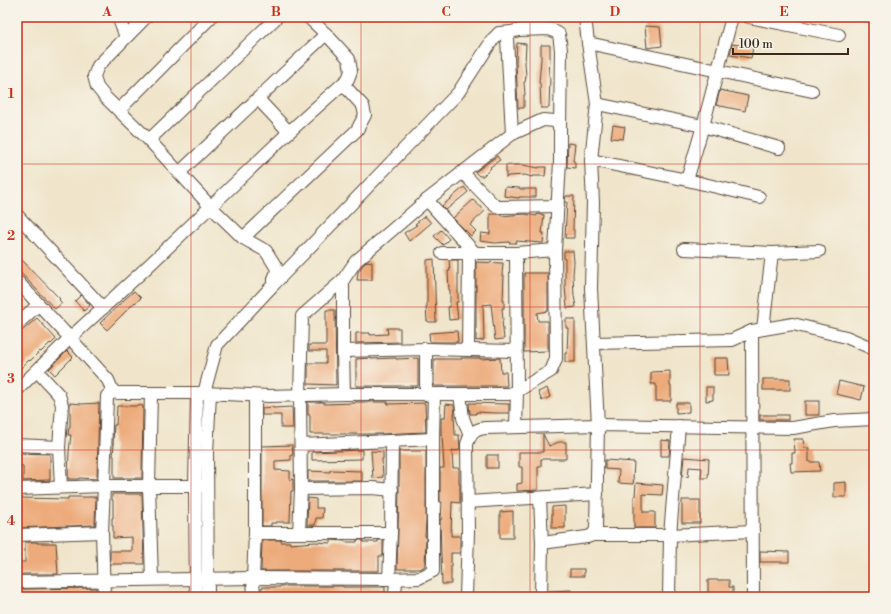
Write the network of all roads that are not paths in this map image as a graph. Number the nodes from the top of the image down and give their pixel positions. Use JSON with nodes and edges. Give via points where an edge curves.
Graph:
{"nodes":[{"id":1,"x":118,"y":17,"type":"edge"},
{"id":2,"x":146,"y":17,"type":"edge"},
{"id":3,"x":211,"y":17,"type":"edge"},
{"id":4,"x":277,"y":17,"type":"edge"},
{"id":5,"x":308,"y":17,"type":"edge"},
{"id":6,"x":585,"y":17,"type":"edge"},
{"id":7,"x":732,"y":17,"type":"edge"},
{"id":8,"x":749,"y":17,"type":"edge"},
{"id":9,"x":511,"y":32,"type":"junction"},
{"id":10,"x":326,"y":34,"type":"junction"},
{"id":11,"x":839,"y":35,"type":"dead end"},
{"id":12,"x":126,"y":37,"type":"junction"},
{"id":13,"x":588,"y":43,"type":"junction"},
{"id":14,"x":717,"y":71,"type":"junction"},
{"id":15,"x":343,"y":84,"type":"junction"},
{"id":16,"x":812,"y":91,"type":"dead end"},
{"id":17,"x":258,"y":98,"type":"junction"},
{"id":18,"x":597,"y":104,"type":"junction"},
{"id":19,"x":119,"y":110,"type":"junction"},
{"id":20,"x":703,"y":126,"type":"junction"},
{"id":21,"x":560,"y":129,"type":"junction"},
{"id":22,"x":289,"y":132,"type":"junction"},
{"id":23,"x":512,"y":134,"type":"junction"},
{"id":24,"x":149,"y":140,"type":"junction"},
{"id":25,"x":779,"y":148,"type":"dead end"},
{"id":26,"x":591,"y":160,"type":"junction"},
{"id":27,"x":462,"y":172,"type":"junction"},
{"id":28,"x":179,"y":173,"type":"junction"},
{"id":29,"x":687,"y":180,"type":"junction"},
{"id":30,"x":759,"y":197,"type":"dead end"},
{"id":31,"x":426,"y":200,"type":"junction"},
{"id":32,"x":558,"y":206,"type":"junction"},
{"id":33,"x":211,"y":207,"type":"junction"},
{"id":34,"x":17,"y":216,"type":"edge"},
{"id":35,"x":243,"y":238,"type":"junction"},
{"id":36,"x":684,"y":249,"type":"dead end"},
{"id":37,"x":555,"y":250,"type":"junction"},
{"id":38,"x":819,"y":251,"type":"dead end"},
{"id":39,"x":442,"y":253,"type":"dead end"},
{"id":40,"x":472,"y":253,"type":"junction"},
{"id":41,"x":516,"y":253,"type":"junction"},
{"id":42,"x":772,"y":253,"type":"junction"},
{"id":43,"x":343,"y":280,"type":"junction"},
{"id":44,"x":17,"y":281,"type":"edge"},
{"id":45,"x":274,"y":284,"type":"junction"},
{"id":46,"x":38,"y":304,"type":"junction"},
{"id":47,"x":103,"y":308,"type":"junction"},
{"id":48,"x":17,"y":324,"type":"edge"},
{"id":49,"x":758,"y":330,"type":"junction"},
{"id":50,"x":70,"y":338,"type":"junction"},
{"id":51,"x":594,"y":343,"type":"junction"},
{"id":52,"x":426,"y":349,"type":"junction"},
{"id":53,"x":874,"y":349,"type":"edge"},
{"id":54,"x":468,"y":350,"type":"junction"},
{"id":55,"x":516,"y":351,"type":"junction"},
{"id":56,"x":343,"y":352,"type":"junction"},
{"id":57,"x":37,"y":371,"type":"junction"},
{"id":58,"x":17,"y":390,"type":"edge"},
{"id":59,"x":517,"y":391,"type":"junction"},
{"id":60,"x":113,"y":392,"type":"junction"},
{"id":61,"x":151,"y":393,"type":"junction"},
{"id":62,"x":204,"y":394,"type":"junction"},
{"id":63,"x":344,"y":394,"type":"junction"},
{"id":64,"x":430,"y":394,"type":"junction"},
{"id":65,"x":460,"y":394,"type":"junction"},
{"id":66,"x":254,"y":396,"type":"junction"},
{"id":67,"x":300,"y":396,"type":"junction"},
{"id":68,"x":874,"y":419,"type":"edge"},
{"id":69,"x":598,"y":425,"type":"junction"},
{"id":70,"x":679,"y":426,"type":"junction"},
{"id":71,"x":516,"y":427,"type":"junction"},
{"id":72,"x":753,"y":427,"type":"junction"},
{"id":73,"x":470,"y":436,"type":"junction"},
{"id":74,"x":433,"y":439,"type":"junction"},
{"id":75,"x":392,"y":440,"type":"junction"},
{"id":76,"x":17,"y":445,"type":"edge"},
{"id":77,"x":301,"y":445,"type":"junction"},
{"id":78,"x":59,"y":447,"type":"junction"},
{"id":79,"x":104,"y":486,"type":"junction"},
{"id":80,"x":149,"y":486,"type":"junction"},
{"id":81,"x":195,"y":486,"type":"junction"},
{"id":82,"x":61,"y":487,"type":"junction"},
{"id":83,"x":207,"y":487,"type":"junction"},
{"id":84,"x":301,"y":488,"type":"junction"},
{"id":85,"x":17,"y":489,"type":"edge"},
{"id":86,"x":392,"y":490,"type":"junction"},
{"id":87,"x":597,"y":494,"type":"junction"},
{"id":88,"x":540,"y":498,"type":"junction"},
{"id":89,"x":468,"y":502,"type":"junction"},
{"id":90,"x":753,"y":531,"type":"junction"},
{"id":91,"x":102,"y":532,"type":"junction"},
{"id":92,"x":255,"y":533,"type":"junction"},
{"id":93,"x":299,"y":533,"type":"junction"},
{"id":94,"x":391,"y":533,"type":"junction"},
{"id":95,"x":17,"y":534,"type":"edge"},
{"id":96,"x":592,"y":535,"type":"junction"},
{"id":97,"x":670,"y":535,"type":"junction"},
{"id":98,"x":542,"y":543,"type":"junction"},
{"id":99,"x":196,"y":578,"type":"junction"},
{"id":100,"x":208,"y":578,"type":"junction"},
{"id":101,"x":253,"y":578,"type":"junction"},
{"id":102,"x":392,"y":579,"type":"junction"},
{"id":103,"x":103,"y":580,"type":"junction"},
{"id":104,"x":152,"y":580,"type":"junction"},
{"id":105,"x":17,"y":582,"type":"edge"},
{"id":106,"x":104,"y":597,"type":"edge"},
{"id":107,"x":196,"y":597,"type":"edge"},
{"id":108,"x":208,"y":597,"type":"edge"},
{"id":109,"x":254,"y":597,"type":"edge"},
{"id":110,"x":395,"y":597,"type":"edge"},
{"id":111,"x":466,"y":597,"type":"edge"},
{"id":112,"x":541,"y":597,"type":"edge"},
{"id":113,"x":669,"y":597,"type":"edge"},
{"id":114,"x":753,"y":597,"type":"edge"}],
"edges":[{"from":1,"to":12,"type":"street"},
{"from":2,"to":12,"type":"street"},
{"from":3,"to":19,"type":"street"},
{"from":4,"to":24,"type":"street"},
{"from":5,"to":10,"type":"street"},
{"from":6,"to":13,"type":"street"},
{"from":7,"to":14,"type":"street"},
{"from":8,"to":11,"type":"street"},
{"from":9,"to":21,"type":"street","via":[[550,29],[559,34]]},
{"from":9,"to":23,"type":"street","via":[[508,38]]},
{"from":9,"to":45,"type":"street","via":[[499,33],[493,39],[458,93]]},
{"from":10,"to":15,"type":"street","via":[[349,59],[351,71]]},
{"from":10,"to":17,"type":"street"},
{"from":12,"to":19,"type":"street","via":[[98,66],[94,76],[105,97]]},
{"from":13,"to":14,"type":"street"},
{"from":13,"to":18,"type":"street"},
{"from":14,"to":16,"type":"street"},
{"from":14,"to":20,"type":"street"},
{"from":15,"to":22,"type":"street"},
{"from":15,"to":35,"type":"street","via":[[363,106],[365,115],[357,130]]},
{"from":17,"to":22,"type":"street"},
{"from":17,"to":28,"type":"street"},
{"from":18,"to":20,"type":"street"},
{"from":18,"to":26,"type":"street"},
{"from":19,"to":24,"type":"street"},
{"from":20,"to":25,"type":"street"},
{"from":20,"to":29,"type":"street"},
{"from":21,"to":23,"type":"street","via":[[556,121],[544,120]]},
{"from":21,"to":32,"type":"street"},
{"from":22,"to":33,"type":"street"},
{"from":23,"to":27,"type":"street"},
{"from":24,"to":28,"type":"street"},
{"from":26,"to":29,"type":"street"},
{"from":26,"to":51,"type":"street","via":[[591,288]]},
{"from":27,"to":31,"type":"street"},
{"from":27,"to":32,"type":"street","via":[[499,207]]},
{"from":28,"to":33,"type":"street"},
{"from":29,"to":30,"type":"street"},
{"from":31,"to":40,"type":"street"},
{"from":31,"to":43,"type":"street","via":[[356,261]]},
{"from":32,"to":37,"type":"street"},
{"from":33,"to":35,"type":"street"},
{"from":33,"to":47,"type":"street"},
{"from":34,"to":47,"type":"street"},
{"from":35,"to":45,"type":"street","via":[[266,251],[273,261],[277,271]]},
{"from":36,"to":42,"type":"street"},
{"from":37,"to":41,"type":"street"},
{"from":37,"to":59,"type":"street","via":[[556,359],[551,371]]},
{"from":38,"to":42,"type":"street"},
{"from":39,"to":40,"type":"street"},
{"from":40,"to":41,"type":"street"},
{"from":40,"to":54,"type":"street"},
{"from":41,"to":55,"type":"street"},
{"from":42,"to":49,"type":"street"},
{"from":43,"to":56,"type":"street"},
{"from":43,"to":67,"type":"street","via":[[302,316]]},
{"from":44,"to":46,"type":"street"},
{"from":45,"to":62,"type":"street","via":[[217,345]]},
{"from":46,"to":48,"type":"street"},
{"from":46,"to":50,"type":"street"},
{"from":47,"to":50,"type":"street"},
{"from":49,"to":51,"type":"street","via":[[732,340]]},
{"from":49,"to":53,"type":"street","via":[[793,324],[846,337]]},
{"from":49,"to":72,"type":"street"},
{"from":50,"to":57,"type":"street"},
{"from":50,"to":60,"type":"street","via":[[108,380]]},
{"from":51,"to":69,"type":"street"},
{"from":52,"to":54,"type":"street"},
{"from":52,"to":56,"type":"street"},
{"from":52,"to":64,"type":"street"},
{"from":54,"to":55,"type":"street"},
{"from":55,"to":59,"type":"street"},
{"from":56,"to":63,"type":"street"},
{"from":57,"to":58,"type":"street"},
{"from":57,"to":78,"type":"street","via":[[59,395],[62,405]]},
{"from":59,"to":65,"type":"street","via":[[509,394]]},
{"from":59,"to":71,"type":"street"},
{"from":60,"to":61,"type":"street"},
{"from":60,"to":79,"type":"street","via":[[107,396]]},
{"from":61,"to":62,"type":"street"},
{"from":61,"to":80,"type":"street"},
{"from":62,"to":66,"type":"street"},
{"from":62,"to":81,"type":"street"},
{"from":62,"to":83,"type":"street"},
{"from":63,"to":64,"type":"street"},
{"from":63,"to":67,"type":"street"},
{"from":64,"to":65,"type":"street"},
{"from":64,"to":74,"type":"street"},
{"from":65,"to":73,"type":"street","via":[[463,418]]},
{"from":66,"to":67,"type":"street"},
{"from":66,"to":92,"type":"street"},
{"from":67,"to":77,"type":"street"},
{"from":68,"to":72,"type":"street","via":[[834,421],[793,428]]},
{"from":69,"to":70,"type":"street"},
{"from":69,"to":71,"type":"street"},
{"from":69,"to":87,"type":"street"},
{"from":70,"to":72,"type":"street"},
{"from":70,"to":97,"type":"street"},
{"from":71,"to":73,"type":"street","via":[[484,428],[475,430]]},
{"from":72,"to":90,"type":"street"},
{"from":73,"to":89,"type":"street","via":[[467,444]]},
{"from":74,"to":75,"type":"street"},
{"from":74,"to":102,"type":"street","via":[[433,571],[420,578]]},
{"from":75,"to":77,"type":"street"},
{"from":75,"to":86,"type":"street"},
{"from":76,"to":78,"type":"street"},
{"from":77,"to":84,"type":"street"},
{"from":78,"to":82,"type":"street"},
{"from":79,"to":80,"type":"street"},
{"from":79,"to":82,"type":"street"},
{"from":79,"to":91,"type":"street"},
{"from":80,"to":81,"type":"street"},
{"from":80,"to":104,"type":"street"},
{"from":81,"to":83,"type":"street"},
{"from":81,"to":99,"type":"street"},
{"from":82,"to":85,"type":"street"},
{"from":83,"to":100,"type":"street"},
{"from":84,"to":86,"type":"street"},
{"from":84,"to":93,"type":"street"},
{"from":86,"to":94,"type":"street"},
{"from":87,"to":88,"type":"street"},
{"from":87,"to":96,"type":"street","via":[[596,529]]},
{"from":88,"to":89,"type":"street"},
{"from":88,"to":98,"type":"street"},
{"from":89,"to":111,"type":"street"},
{"from":90,"to":97,"type":"street"},
{"from":90,"to":114,"type":"street"},
{"from":91,"to":95,"type":"street"},
{"from":91,"to":103,"type":"street"},
{"from":92,"to":93,"type":"street"},
{"from":92,"to":101,"type":"street"},
{"from":93,"to":94,"type":"street"},
{"from":94,"to":102,"type":"street"},
{"from":96,"to":97,"type":"street"},
{"from":96,"to":98,"type":"street","via":[[587,538]]},
{"from":97,"to":113,"type":"street"},
{"from":98,"to":112,"type":"street"},
{"from":99,"to":100,"type":"street"},
{"from":99,"to":104,"type":"street"},
{"from":99,"to":107,"type":"street"},
{"from":100,"to":101,"type":"street"},
{"from":100,"to":108,"type":"street"},
{"from":101,"to":102,"type":"street"},
{"from":101,"to":109,"type":"street"},
{"from":102,"to":110,"type":"street"},
{"from":103,"to":104,"type":"street"},
{"from":103,"to":105,"type":"street"},
{"from":103,"to":106,"type":"street"}]}
